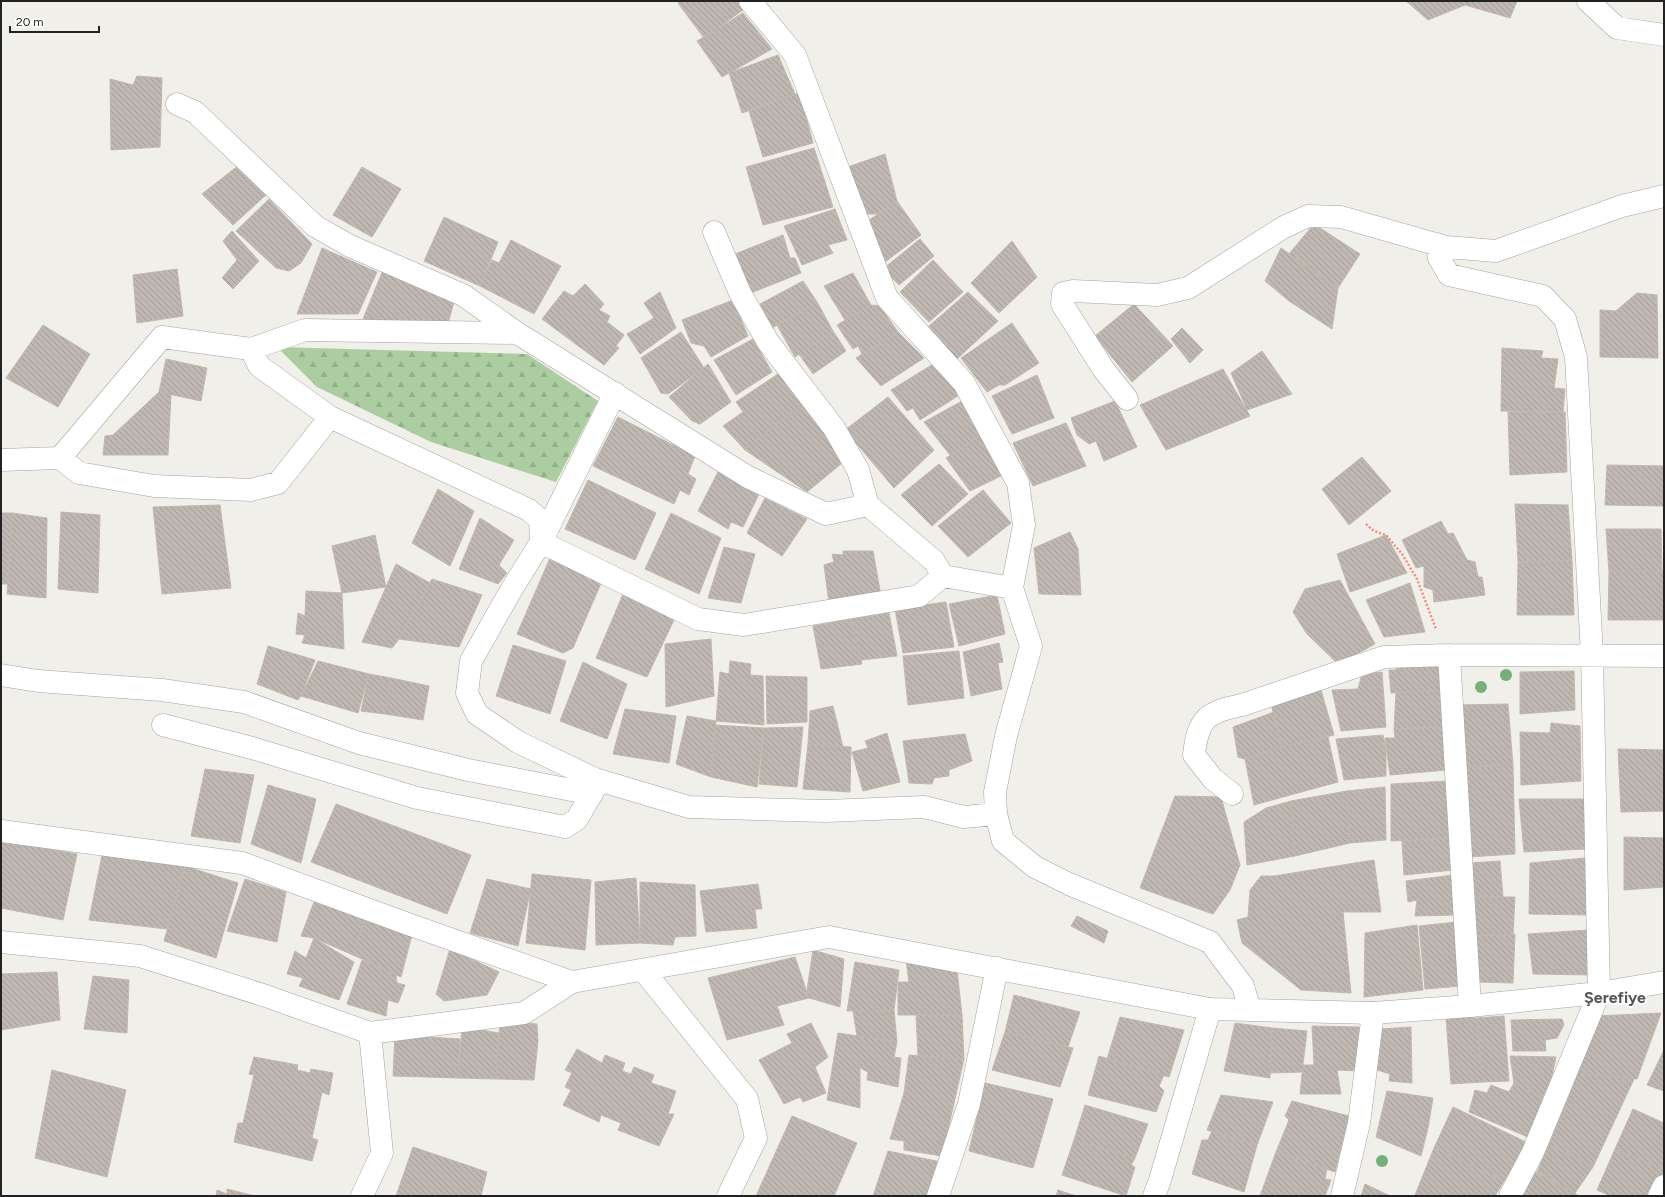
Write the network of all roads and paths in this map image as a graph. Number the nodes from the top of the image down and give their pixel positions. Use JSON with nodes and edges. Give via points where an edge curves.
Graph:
{"nodes":[{"id":1,"x":750,"y":1,"type":"edge"},
{"id":2,"x":1588,"y":1,"type":"edge"},
{"id":3,"x":1664,"y":35,"type":"edge"},
{"id":4,"x":177,"y":104,"type":"dead end"},
{"id":5,"x":1664,"y":196,"type":"edge"},
{"id":6,"x":714,"y":232,"type":"dead end"},
{"id":7,"x":1437,"y":244,"type":"junction"},
{"id":8,"x":517,"y":333,"type":"junction"},
{"id":9,"x":251,"y":349,"type":"junction"},
{"id":10,"x":615,"y":393,"type":"junction"},
{"id":11,"x":1127,"y":399,"type":"dead end"},
{"id":12,"x":330,"y":417,"type":"junction"},
{"id":13,"x":60,"y":458,"type":"junction"},
{"id":14,"x":1,"y":460,"type":"edge"},
{"id":15,"x":868,"y":505,"type":"junction"},
{"id":16,"x":1366,"y":524,"type":"dead end"},
{"id":17,"x":541,"y":542,"type":"junction"},
{"id":18,"x":943,"y":576,"type":"junction"},
{"id":19,"x":1012,"y":588,"type":"junction"},
{"id":20,"x":1449,"y":655,"type":"junction"},
{"id":21,"x":1592,"y":655,"type":"junction"},
{"id":22,"x":1664,"y":656,"type":"edge"},
{"id":23,"x":1,"y":675,"type":"edge"},
{"id":24,"x":163,"y":725,"type":"dead end"},
{"id":25,"x":596,"y":787,"type":"junction"},
{"id":26,"x":1232,"y":794,"type":"dead end"},
{"id":27,"x":996,"y":814,"type":"junction"},
{"id":28,"x":1,"y":831,"type":"edge"},
{"id":29,"x":1,"y":942,"type":"edge"},
{"id":30,"x":997,"y":968,"type":"junction"},
{"id":31,"x":642,"y":970,"type":"junction"},
{"id":32,"x":572,"y":982,"type":"junction"},
{"id":33,"x":1664,"y":982,"type":"edge"},
{"id":34,"x":1599,"y":993,"type":"junction"},
{"id":35,"x":1470,"y":1006,"type":"junction"},
{"id":36,"x":1210,"y":1009,"type":"junction"},
{"id":37,"x":1250,"y":1010,"type":"junction"},
{"id":38,"x":1373,"y":1013,"type":"junction"},
{"id":39,"x":370,"y":1033,"type":"junction"},
{"id":40,"x":1664,"y":1186,"type":"edge"},
{"id":41,"x":362,"y":1196,"type":"edge"},
{"id":42,"x":728,"y":1196,"type":"edge"},
{"id":43,"x":938,"y":1196,"type":"edge"},
{"id":44,"x":1154,"y":1196,"type":"edge"},
{"id":45,"x":1342,"y":1196,"type":"edge"},
{"id":46,"x":1510,"y":1196,"type":"edge"},
{"id":47,"x":1659,"y":1196,"type":"edge"}],
"edges":[{"from":1,"to":19,"type":"street","via":[[795,55],[887,298],[964,383],[1018,483],[1024,525]]},
{"from":2,"to":3,"type":"street","via":[[1616,28]]},
{"from":4,"to":8,"type":"street","via":[[195,112],[315,226],[350,246],[463,295]]},
{"from":5,"to":7,"type":"street","via":[[1622,206],[1496,251]]},
{"from":6,"to":15,"type":"street","via":[[740,293],[768,342],[834,428],[848,452],[858,470]]},
{"from":7,"to":11,"type":"street","via":[[1340,217],[1308,216],[1284,227],[1188,288],[1157,295],[1073,291],[1063,293],[1062,304],[1104,370]]},
{"from":7,"to":21,"type":"street","via":[[1439,258],[1449,275],[1543,296],[1565,319],[1576,357]]},
{"from":8,"to":9,"type":"street","via":[[305,330]]},
{"from":8,"to":10,"type":"street"},
{"from":9,"to":12,"type":"street","via":[[259,366]]},
{"from":9,"to":13,"type":"street","via":[[162,336]]},
{"from":10,"to":15,"type":"street","via":[[748,476],[826,514]]},
{"from":10,"to":17,"type":"street"},
{"from":12,"to":13,"type":"street","via":[[278,483],[251,490],[154,486],[86,475],[78,473]]},
{"from":12,"to":17,"type":"street","via":[[529,510],[540,520]]},
{"from":13,"to":14,"type":"street"},
{"from":15,"to":18,"type":"street","via":[[934,561]]},
{"from":16,"to":20,"type":"path","via":[[1386,535],[1402,554],[1417,579]]},
{"from":17,"to":18,"type":"street","via":[[698,619],[744,625],[919,596]]},
{"from":17,"to":25,"type":"street","via":[[471,661],[467,693],[477,714],[512,738]]},
{"from":18,"to":19,"type":"street"},
{"from":19,"to":27,"type":"street","via":[[1031,646],[1006,736],[995,792]]},
{"from":20,"to":21,"type":"street"},
{"from":20,"to":26,"type":"street","via":[[1384,657],[1242,705],[1222,709],[1205,719],[1196,735],[1194,755],[1213,779]]},
{"from":20,"to":35,"type":"street"},
{"from":21,"to":22,"type":"street"},
{"from":21,"to":34,"type":"street"},
{"from":23,"to":25,"type":"street","via":[[38,681],[162,690],[244,702],[359,743],[468,770]]},
{"from":24,"to":25,"type":"street","via":[[252,748],[417,798],[565,827],[577,819]]},
{"from":25,"to":27,"type":"street","via":[[689,807],[826,811],[924,807],[964,817]]},
{"from":27,"to":37,"type":"street","via":[[1003,841],[1035,867],[1069,884],[1210,942],[1243,986]]},
{"from":28,"to":32,"type":"street","via":[[242,863]]},
{"from":29,"to":39,"type":"street","via":[[140,956],[266,996]]},
{"from":30,"to":31,"type":"street","via":[[829,936]]},
{"from":30,"to":36,"type":"street"},
{"from":30,"to":43,"type":"street","via":[[969,1104]]},
{"from":31,"to":32,"type":"street"},
{"from":31,"to":42,"type":"street","via":[[747,1099],[756,1138]]},
{"from":32,"to":39,"type":"street","via":[[524,1014]]},
{"from":33,"to":34,"type":"street"},
{"from":34,"to":35,"type":"street"},
{"from":34,"to":46,"type":"street","via":[[1533,1152]]},
{"from":35,"to":38,"type":"street"},
{"from":36,"to":37,"type":"street"},
{"from":36,"to":44,"type":"street"},
{"from":37,"to":38,"type":"street"},
{"from":38,"to":45,"type":"street","via":[[1359,1122]]},
{"from":39,"to":41,"type":"street","via":[[382,1154]]},
{"from":40,"to":47,"type":"street"}]}
